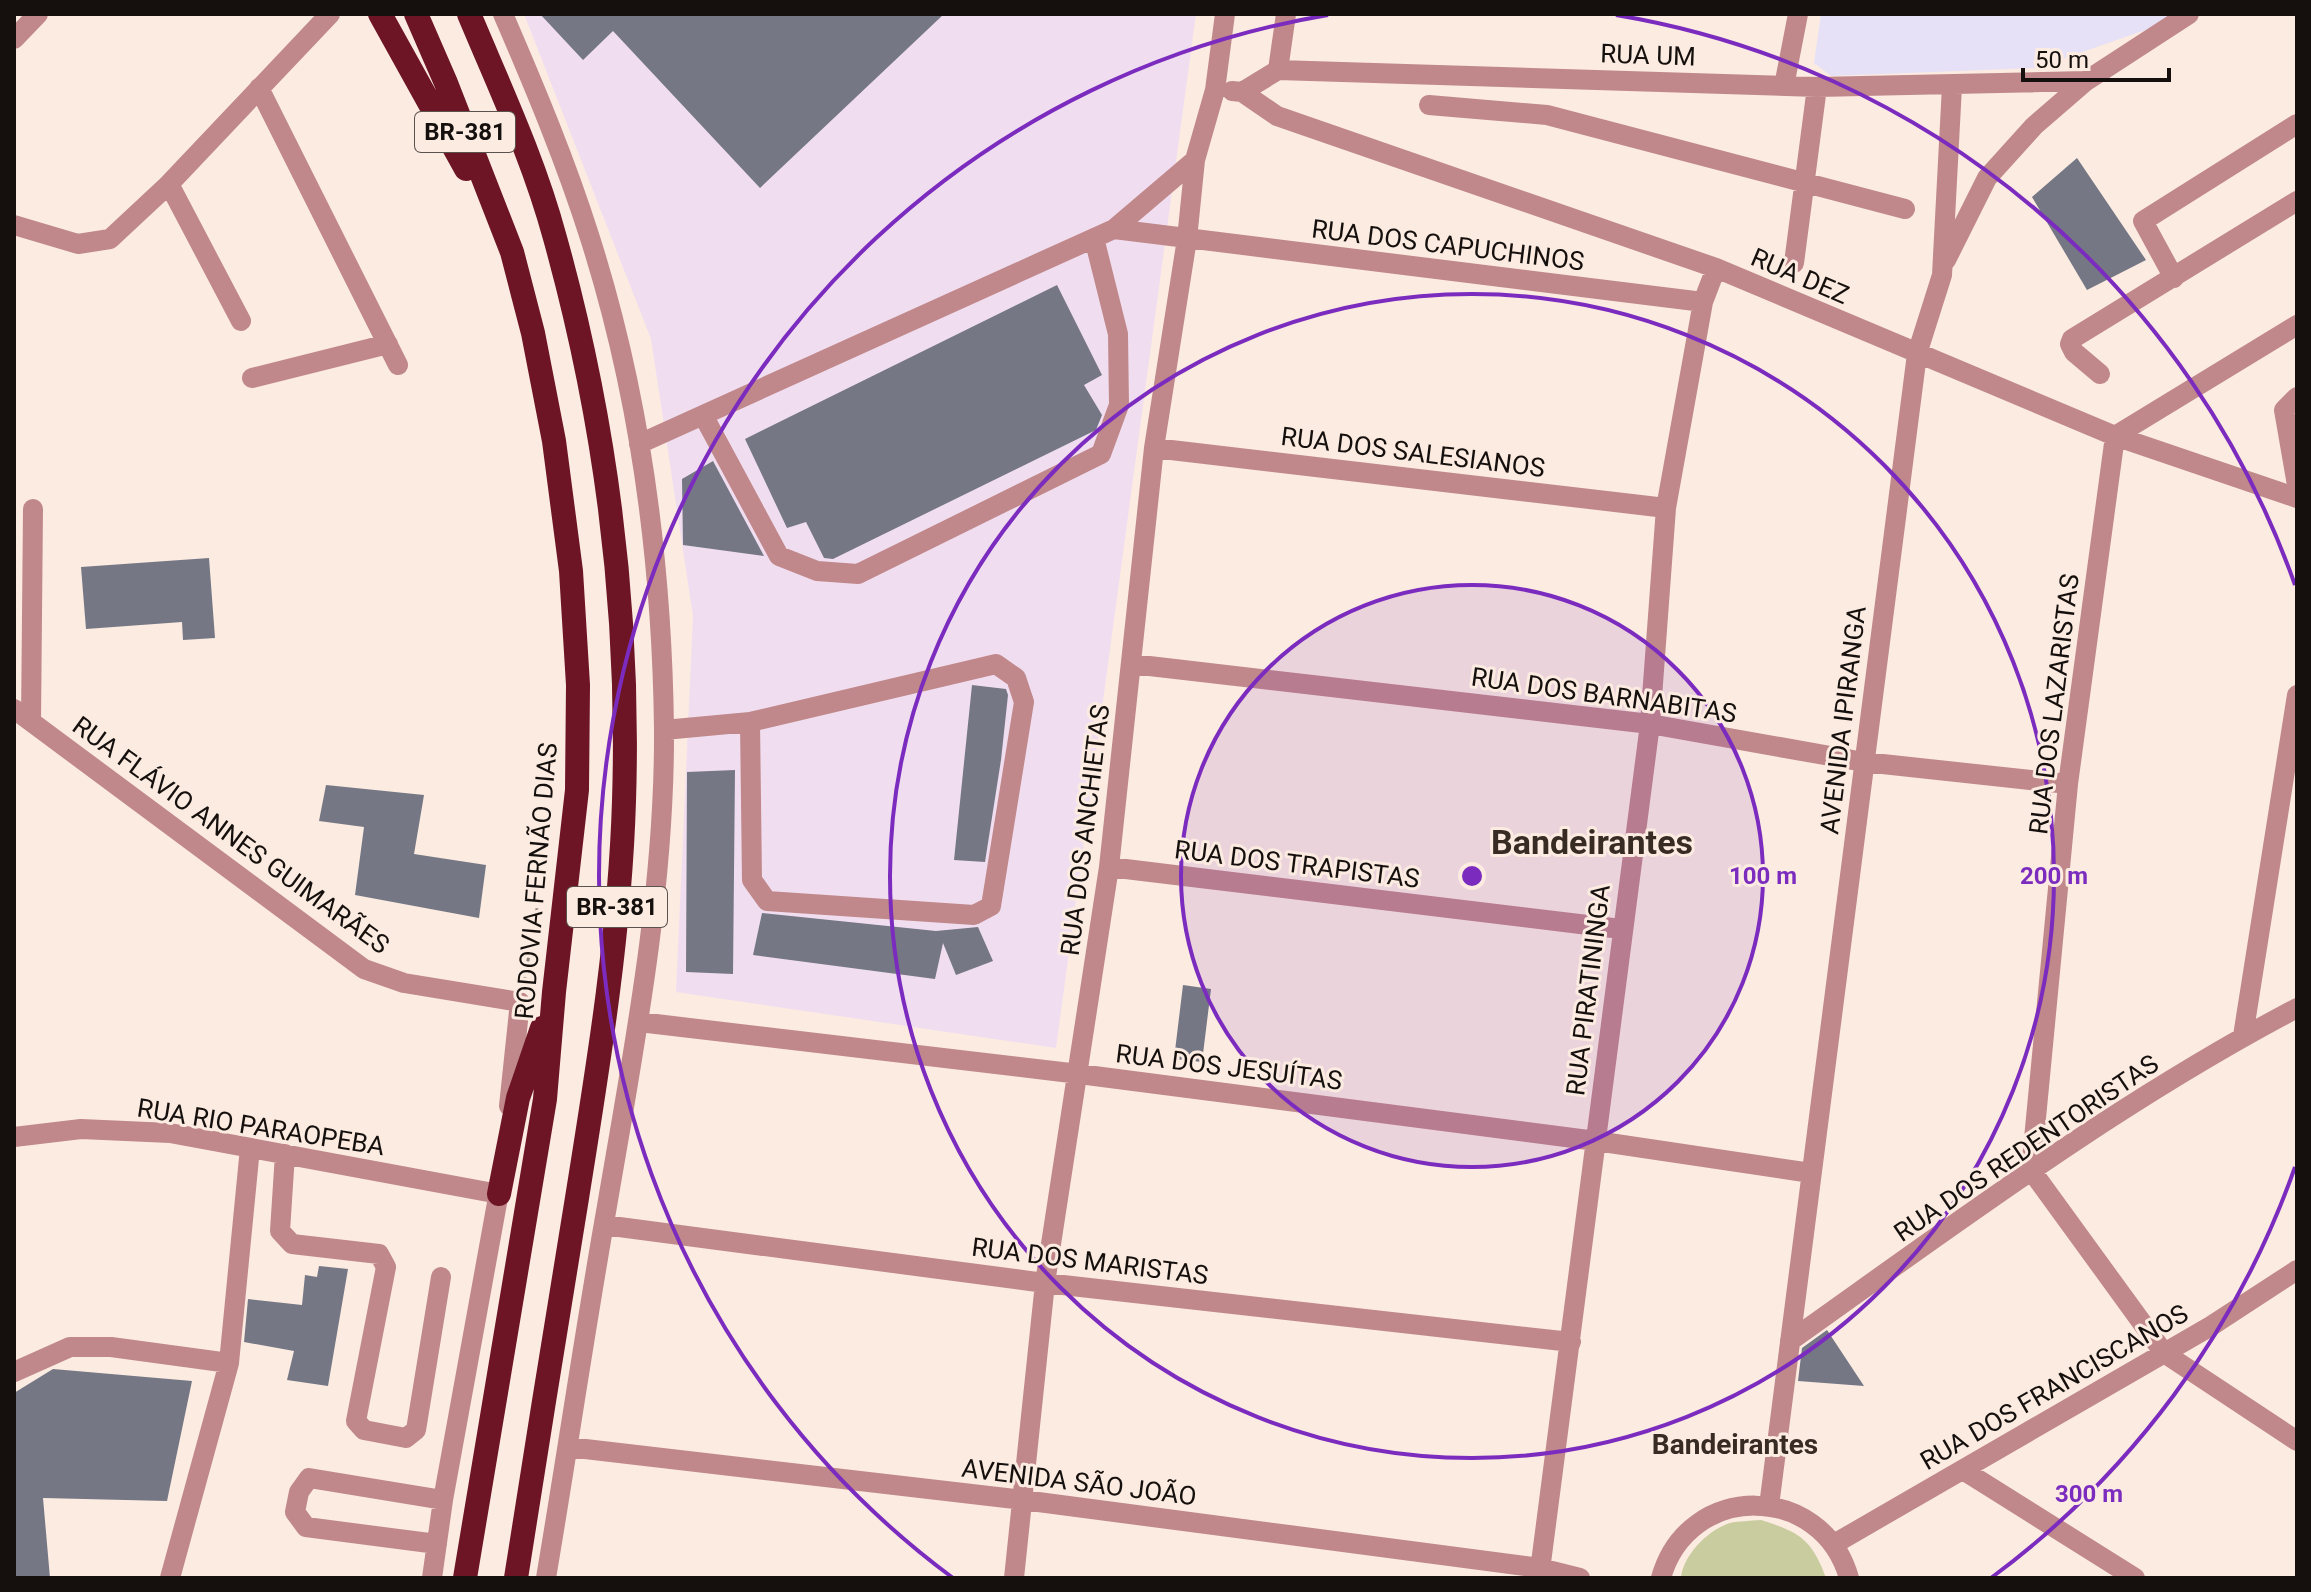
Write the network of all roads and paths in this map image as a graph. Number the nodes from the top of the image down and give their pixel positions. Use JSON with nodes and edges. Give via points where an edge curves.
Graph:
{"nodes":[{"id":1,"x":38,"y":14,"type":"edge"},
{"id":2,"x":330,"y":14,"type":"edge"},
{"id":3,"x":380,"y":14,"type":"edge"},
{"id":4,"x":416,"y":14,"type":"edge"},
{"id":5,"x":469,"y":14,"type":"edge"},
{"id":6,"x":503,"y":14,"type":"edge"},
{"id":7,"x":1225,"y":14,"type":"edge"},
{"id":8,"x":1286,"y":14,"type":"edge"},
{"id":9,"x":1798,"y":14,"type":"edge"},
{"id":10,"x":2189,"y":14,"type":"edge"},
{"id":11,"x":14,"y":39,"type":"edge"},
{"id":12,"x":1278,"y":70,"type":"junction"},
{"id":13,"x":2086,"y":81,"type":"junction"},
{"id":14,"x":1784,"y":86,"type":"junction"},
{"id":15,"x":1952,"y":86,"type":"junction"},
{"id":16,"x":1817,"y":87,"type":"junction"},
{"id":17,"x":259,"y":88,"type":"junction"},
{"id":18,"x":1215,"y":90,"type":"junction"},
{"id":19,"x":1242,"y":92,"type":"junction"},
{"id":20,"x":1429,"y":105,"type":"dead end"},
{"id":21,"x":2297,"y":124,"type":"edge"},
{"id":22,"x":1195,"y":160,"type":"junction"},
{"id":23,"x":1804,"y":183,"type":"junction"},
{"id":24,"x":169,"y":184,"type":"junction"},
{"id":25,"x":2297,"y":201,"type":"edge"},
{"id":26,"x":1905,"y":209,"type":"dead end"},
{"id":27,"x":14,"y":225,"type":"edge"},
{"id":28,"x":1114,"y":229,"type":"junction"},
{"id":29,"x":1094,"y":238,"type":"junction"},
{"id":30,"x":1187,"y":239,"type":"junction"},
{"id":31,"x":512,"y":252,"type":"junction"},
{"id":32,"x":1794,"y":263,"type":"dead end"},
{"id":33,"x":1716,"y":268,"type":"junction"},
{"id":34,"x":1942,"y":275,"type":"junction"},
{"id":35,"x":2174,"y":278,"type":"junction"},
{"id":36,"x":1703,"y":302,"type":"junction"},
{"id":37,"x":241,"y":321,"type":"dead end"},
{"id":38,"x":2297,"y":325,"type":"edge"},
{"id":39,"x":388,"y":344,"type":"junction"},
{"id":40,"x":1917,"y":354,"type":"junction"},
{"id":41,"x":398,"y":365,"type":"dead end"},
{"id":42,"x":2100,"y":374,"type":"dead end"},
{"id":43,"x":252,"y":378,"type":"dead end"},
{"id":44,"x":2297,"y":397,"type":"edge"},
{"id":45,"x":703,"y":415,"type":"junction"},
{"id":46,"x":2115,"y":436,"type":"junction"},
{"id":47,"x":639,"y":444,"type":"junction"},
{"id":48,"x":1154,"y":448,"type":"junction"},
{"id":49,"x":2297,"y":485,"type":"edge"},
{"id":50,"x":2297,"y":498,"type":"edge"},
{"id":51,"x":1666,"y":508,"type":"junction"},
{"id":52,"x":33,"y":509,"type":"dead end"},
{"id":53,"x":1132,"y":664,"type":"junction"},
{"id":54,"x":2297,"y":695,"type":"edge"},
{"id":55,"x":20,"y":716,"type":"edge"},
{"id":56,"x":750,"y":722,"type":"junction"},
{"id":57,"x":1650,"y":724,"type":"junction"},
{"id":58,"x":664,"y":730,"type":"junction"},
{"id":59,"x":1864,"y":762,"type":"junction"},
{"id":60,"x":2068,"y":784,"type":"junction"},
{"id":61,"x":1109,"y":867,"type":"junction"},
{"id":62,"x":538,"y":903,"type":"dead end"},
{"id":63,"x":1621,"y":929,"type":"junction"},
{"id":64,"x":554,"y":992,"type":"junction"},
{"id":65,"x":520,"y":1002,"type":"junction"},
{"id":66,"x":2297,"y":1008,"type":"edge"},
{"id":67,"x":639,"y":1022,"type":"junction"},
{"id":68,"x":2243,"y":1036,"type":"junction"},
{"id":69,"x":1079,"y":1074,"type":"junction"},
{"id":70,"x":14,"y":1137,"type":"edge"},
{"id":71,"x":1596,"y":1141,"type":"junction"},
{"id":72,"x":250,"y":1148,"type":"junction"},
{"id":73,"x":285,"y":1154,"type":"junction"},
{"id":74,"x":2031,"y":1170,"type":"junction"},
{"id":75,"x":1811,"y":1173,"type":"junction"},
{"id":76,"x":499,"y":1194,"type":"junction"},
{"id":77,"x":604,"y":1225,"type":"junction"},
{"id":78,"x":2297,"y":1270,"type":"edge"},
{"id":79,"x":441,"y":1277,"type":"dead end"},
{"id":80,"x":1045,"y":1283,"type":"junction"},
{"id":81,"x":1790,"y":1341,"type":"junction"},
{"id":82,"x":1571,"y":1342,"type":"junction"},
{"id":83,"x":2164,"y":1353,"type":"junction"},
{"id":84,"x":229,"y":1363,"type":"junction"},
{"id":85,"x":14,"y":1372,"type":"edge"},
{"id":86,"x":2297,"y":1441,"type":"edge"},
{"id":87,"x":568,"y":1447,"type":"junction"},
{"id":88,"x":1963,"y":1470,"type":"junction"},
{"id":89,"x":443,"y":1500,"type":"junction"},
{"id":90,"x":1023,"y":1500,"type":"junction"},
{"id":91,"x":1769,"y":1506,"type":"junction"},
{"id":92,"x":437,"y":1544,"type":"junction"},
{"id":93,"x":1834,"y":1544,"type":"junction"},
{"id":94,"x":1539,"y":1573,"type":"edge"},
{"id":95,"x":170,"y":1578,"type":"edge"},
{"id":96,"x":432,"y":1578,"type":"edge"},
{"id":97,"x":465,"y":1578,"type":"edge"},
{"id":98,"x":516,"y":1578,"type":"edge"},
{"id":99,"x":546,"y":1578,"type":"edge"},
{"id":100,"x":1014,"y":1578,"type":"edge"},
{"id":101,"x":1580,"y":1578,"type":"edge"},
{"id":102,"x":1661,"y":1578,"type":"edge"},
{"id":103,"x":1849,"y":1578,"type":"edge"},
{"id":104,"x":2135,"y":1578,"type":"edge"}],
"edges":[{"from":1,"to":11,"type":"street"},
{"from":2,"to":17,"type":"street"},
{"from":3,"to":31,"type":"highway"},
{"from":4,"to":31,"type":"highway","name":"RODOVIA FERNÃO DIAS","number":"BR-381"},
{"from":5,"to":98,"type":"highway","number":"BR-381","via":[[528,149],[577,321],[600,435],[617,565],[624,685],[623,826],[609,970]]},
{"from":6,"to":47,"type":"street","number":"BR-381","via":[[541,100],[590,239]]},
{"from":7,"to":18,"type":"street","name":"RUA DOS ANCHIETAS"},
{"from":8,"to":12,"type":"street"},
{"from":9,"to":14,"type":"street"},
{"from":10,"to":13,"type":"street"},
{"from":12,"to":14,"type":"street","name":"RUA UM"},
{"from":12,"to":19,"type":"street"},
{"from":13,"to":15,"type":"street","name":"RUA UM"},
{"from":13,"to":34,"type":"street","via":[[2034,126],[1987,178]]},
{"from":14,"to":16,"type":"street","name":"RUA UM"},
{"from":15,"to":16,"type":"street","name":"RUA UM"},
{"from":15,"to":34,"type":"street","name":"AVENIDA IPIRANGA"},
{"from":16,"to":23,"type":"street"},
{"from":17,"to":24,"type":"street"},
{"from":17,"to":39,"type":"street"},
{"from":18,"to":19,"type":"street"},
{"from":18,"to":22,"type":"street","name":"RUA DOS ANCHIETAS"},
{"from":19,"to":33,"type":"street","name":"RUA DEZ","via":[[1277,116]]},
{"from":20,"to":23,"type":"street","via":[[1547,115]]},
{"from":21,"to":35,"type":"street","via":[[2143,221]]},
{"from":22,"to":28,"type":"street"},
{"from":22,"to":30,"type":"street","name":"RUA DOS ANCHIETAS"},
{"from":23,"to":26,"type":"street"},
{"from":23,"to":32,"type":"street"},
{"from":24,"to":27,"type":"street","via":[[110,239],[78,244]]},
{"from":24,"to":37,"type":"street"},
{"from":25,"to":35,"type":"street"},
{"from":28,"to":29,"type":"street"},
{"from":28,"to":30,"type":"street","name":"RUA DOS CAPUCHINOS"},
{"from":29,"to":45,"type":"street"},
{"from":29,"to":45,"type":"street","via":[[1118,334],[1119,405],[1101,454],[858,574],[817,571],[779,556]]},
{"from":30,"to":36,"type":"street","name":"RUA DOS CAPUCHINOS"},
{"from":30,"to":48,"type":"street","name":"RUA DOS ANCHIETAS"},
{"from":31,"to":64,"type":"highway","name":"RODOVIA FERNÃO DIAS","number":"BR-381","via":[[554,441],[576,657],[577,790]]},
{"from":33,"to":36,"type":"street","name":"RUA PIRATININGA"},
{"from":33,"to":40,"type":"street","name":"RUA DEZ"},
{"from":34,"to":40,"type":"street","name":"AVENIDA IPIRANGA"},
{"from":35,"to":42,"type":"street","via":[[2072,339],[2074,352]]},
{"from":36,"to":51,"type":"street","name":"RUA PIRATININGA"},
{"from":38,"to":46,"type":"street"},
{"from":39,"to":41,"type":"street"},
{"from":39,"to":43,"type":"street"},
{"from":40,"to":46,"type":"street","name":"RUA DEZ"},
{"from":40,"to":59,"type":"street","name":"AVENIDA IPIRANGA"},
{"from":44,"to":49,"type":"street","via":[[2284,410]]},
{"from":45,"to":47,"type":"street"},
{"from":46,"to":50,"type":"street","name":"RUA DEZ"},
{"from":46,"to":60,"type":"street","name":"RUA DOS LAZARISTAS"},
{"from":47,"to":58,"type":"street","number":"BR-381","via":[[661,635]]},
{"from":48,"to":51,"type":"street","name":"RUA DOS SALESIANOS"},
{"from":48,"to":53,"type":"street","name":"RUA DOS ANCHIETAS"},
{"from":51,"to":57,"type":"street","name":"RUA PIRATININGA"},
{"from":52,"to":55,"type":"street"},
{"from":53,"to":57,"type":"street","name":"RUA DOS BARNABITAS"},
{"from":53,"to":61,"type":"street","name":"RUA DOS ANCHIETAS"},
{"from":54,"to":68,"type":"street"},
{"from":55,"to":65,"type":"street","name":"RUA FLÁVIO ANNES GUIMARÃES","via":[[364,969],[404,983]]},
{"from":56,"to":56,"type":"street","via":[[996,664],[1016,678],[1024,702],[991,906],[974,915],[767,901],[752,880]]},
{"from":56,"to":58,"type":"street"},
{"from":57,"to":59,"type":"street","name":"RUA DOS BARNABITAS"},
{"from":57,"to":63,"type":"street","name":"RUA PIRATININGA"},
{"from":58,"to":67,"type":"street","number":"BR-381","via":[[662,814]]},
{"from":59,"to":60,"type":"street","name":"RUA DOS BARNABITAS"},
{"from":59,"to":75,"type":"street","name":"AVENIDA IPIRANGA"},
{"from":60,"to":74,"type":"street","name":"RUA DOS LAZARISTAS"},
{"from":61,"to":63,"type":"street","name":"RUA DOS TRAPISTAS"},
{"from":61,"to":69,"type":"street","name":"RUA DOS ANCHIETAS"},
{"from":62,"to":65,"type":"path"},
{"from":63,"to":71,"type":"street","name":"RUA PIRATININGA"},
{"from":64,"to":76,"type":"highway","number":"BR-381","via":[[518,1098]]},
{"from":64,"to":97,"type":"highway","name":"RODOVIA FERNÃO DIAS","number":"BR-381","via":[[545,1099]]},
{"from":65,"to":76,"type":"street","name":"RODOVIA FERNÃO DIAS"},
{"from":66,"to":68,"type":"street","name":"RUA DOS REDENTORISTAS"},
{"from":67,"to":69,"type":"street","name":"RUA DOS JESUÍTAS"},
{"from":67,"to":77,"type":"street","number":"BR-381"},
{"from":68,"to":74,"type":"street","name":"RUA DOS REDENTORISTAS"},
{"from":69,"to":71,"type":"street","name":"RUA DOS JESUÍTAS"},
{"from":69,"to":80,"type":"street","name":"RUA DOS ANCHIETAS"},
{"from":70,"to":72,"type":"street","name":"RUA RIO PARAOPEBA","via":[[96,1129],[170,1133]]},
{"from":71,"to":75,"type":"street","name":"RUA DOS JESUÍTAS"},
{"from":71,"to":82,"type":"street","name":"RUA PIRATININGA"},
{"from":72,"to":73,"type":"street","name":"RUA RIO PARAOPEBA"},
{"from":72,"to":84,"type":"street"},
{"from":73,"to":76,"type":"street","name":"RUA RIO PARAOPEBA"},
{"from":73,"to":79,"type":"street","via":[[280,1231],[292,1244],[379,1254],[386,1267],[356,1421],[364,1430],[406,1438],[416,1430]]},
{"from":74,"to":81,"type":"street","name":"RUA DOS REDENTORISTAS"},
{"from":74,"to":83,"type":"street"},
{"from":75,"to":81,"type":"street","name":"AVENIDA IPIRANGA"},
{"from":76,"to":89,"type":"street","name":"RODOVIA FERNÃO DIAS","number":"BR-381"},
{"from":77,"to":80,"type":"street","name":"RUA DOS MARISTAS"},
{"from":77,"to":87,"type":"street","number":"BR-381"},
{"from":78,"to":83,"type":"street","name":"RUA DOS FRANCISCANOS"},
{"from":80,"to":82,"type":"street","name":"RUA DOS MARISTAS"},
{"from":80,"to":90,"type":"street","name":"RUA DOS ANCHIETAS"},
{"from":81,"to":91,"type":"street","name":"AVENIDA IPIRANGA"},
{"from":82,"to":94,"type":"street","name":"RUA PIRATININGA"},
{"from":83,"to":86,"type":"street"},
{"from":83,"to":88,"type":"street","name":"RUA DOS FRANCISCANOS"},
{"from":84,"to":85,"type":"street","via":[[111,1347],[70,1347]]},
{"from":84,"to":95,"type":"street"},
{"from":87,"to":90,"type":"street","name":"AVENIDA SÃO JOÃO"},
{"from":87,"to":99,"type":"street","number":"BR-381"},
{"from":88,"to":93,"type":"street","name":"RUA DOS FRANCISCANOS"},
{"from":88,"to":104,"type":"street"},
{"from":89,"to":92,"type":"street","name":"RODOVIA FERNÃO DIAS","number":"BR-381"},
{"from":89,"to":92,"type":"street","via":[[309,1478],[295,1512],[306,1527]]},
{"from":90,"to":94,"type":"street","name":"AVENIDA SÃO JOÃO"},
{"from":90,"to":100,"type":"street","name":"RUA DOS ANCHIETAS"},
{"from":91,"to":93,"type":"street","via":[[1805,1519]]},
{"from":91,"to":102,"type":"street","via":[[1746,1505],[1703,1520],[1671,1553]]},
{"from":92,"to":96,"type":"street","name":"RODOVIA FERNÃO DIAS","number":"BR-381"},
{"from":93,"to":103,"type":"street"},
{"from":94,"to":101,"type":"street","name":"AVENIDA SÃO JOÃO"}]}
